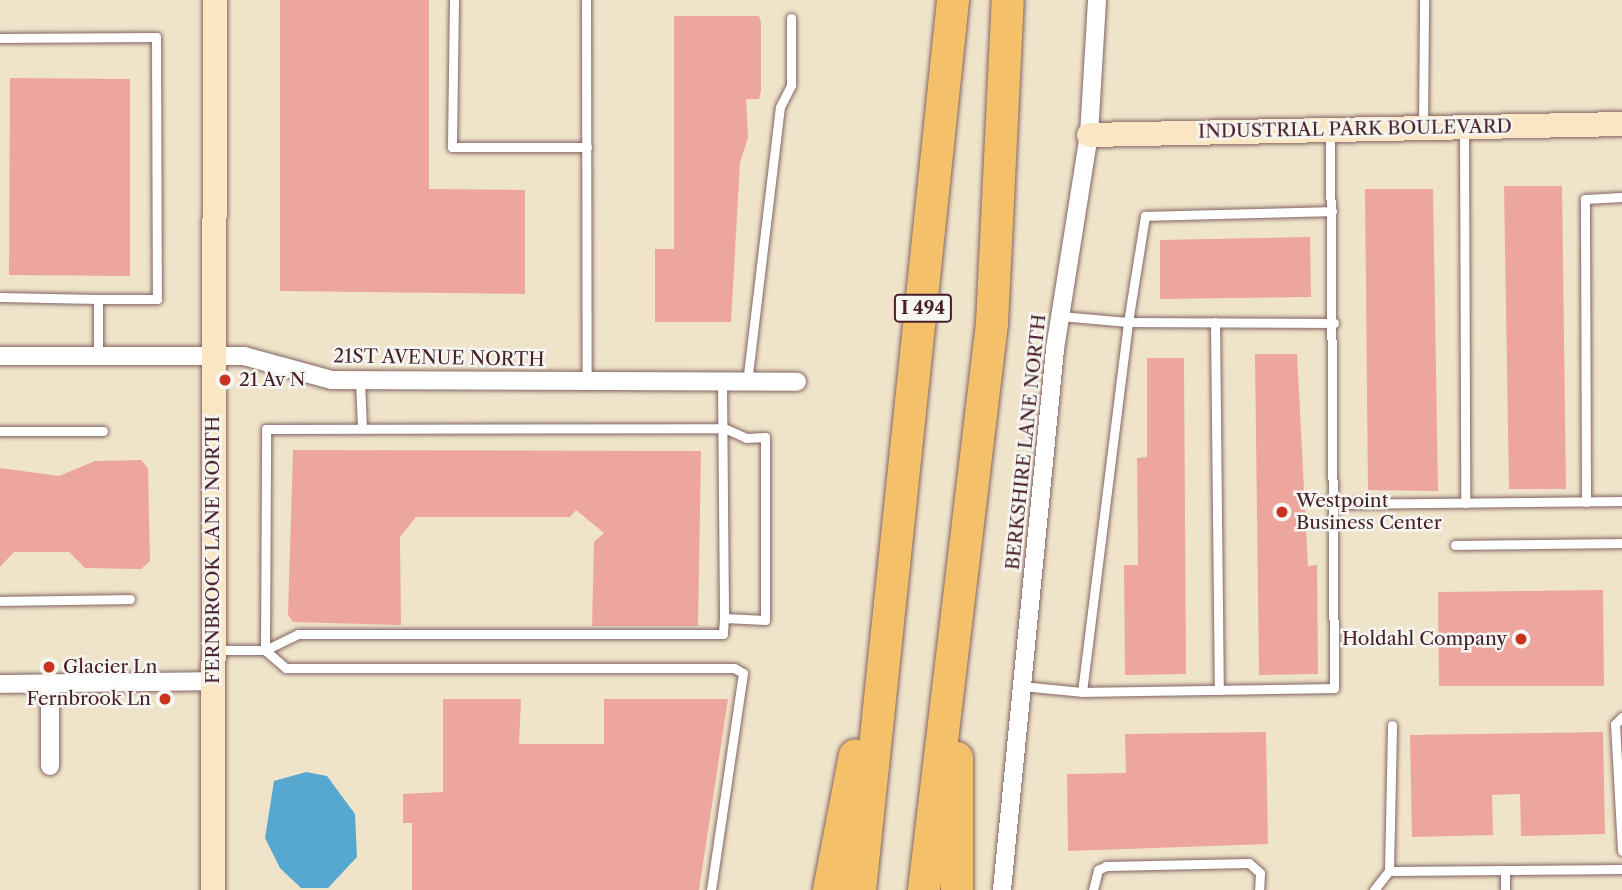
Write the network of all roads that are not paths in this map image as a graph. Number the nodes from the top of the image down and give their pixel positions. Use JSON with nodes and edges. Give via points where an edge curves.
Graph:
{"nodes":[{"id":1,"x":215,"y":0,"type":"edge"},
{"id":2,"x":454,"y":0,"type":"edge"},
{"id":3,"x":586,"y":0,"type":"edge"},
{"id":4,"x":953,"y":0,"type":"edge"},
{"id":5,"x":1008,"y":0,"type":"edge"},
{"id":6,"x":1097,"y":0,"type":"edge"},
{"id":7,"x":1424,"y":0,"type":"edge"},
{"id":8,"x":791,"y":18,"type":"dead end"},
{"id":9,"x":0,"y":38,"type":"edge"},
{"id":10,"x":1622,"y":124,"type":"edge"},
{"id":11,"x":1464,"y":126,"type":"junction"},
{"id":12,"x":1423,"y":127,"type":"junction"},
{"id":13,"x":1330,"y":129,"type":"junction"},
{"id":14,"x":1089,"y":135,"type":"junction"},
{"id":15,"x":587,"y":147,"type":"junction"},
{"id":16,"x":1622,"y":197,"type":"edge"},
{"id":17,"x":1332,"y":211,"type":"junction"},
{"id":18,"x":0,"y":297,"type":"edge"},
{"id":19,"x":98,"y":299,"type":"junction"},
{"id":20,"x":1060,"y":316,"type":"junction"},
{"id":21,"x":1128,"y":322,"type":"junction"},
{"id":22,"x":1214,"y":322,"type":"junction"},
{"id":23,"x":1334,"y":323,"type":"junction"},
{"id":24,"x":0,"y":356,"type":"edge"},
{"id":25,"x":98,"y":356,"type":"junction"},
{"id":26,"x":214,"y":356,"type":"junction"},
{"id":27,"x":360,"y":380,"type":"junction"},
{"id":28,"x":587,"y":382,"type":"junction"},
{"id":29,"x":797,"y":382,"type":"dead end"},
{"id":30,"x":722,"y":383,"type":"junction"},
{"id":31,"x":747,"y":383,"type":"junction"},
{"id":32,"x":362,"y":428,"type":"junction"},
{"id":33,"x":724,"y":428,"type":"junction"},
{"id":34,"x":0,"y":431,"type":"edge"},
{"id":35,"x":103,"y":431,"type":"dead end"},
{"id":36,"x":1622,"y":501,"type":"edge"},
{"id":37,"x":1586,"y":502,"type":"junction"},
{"id":38,"x":1465,"y":503,"type":"junction"},
{"id":39,"x":1335,"y":504,"type":"junction"},
{"id":40,"x":1622,"y":543,"type":"edge"},
{"id":41,"x":1455,"y":545,"type":"dead end"},
{"id":42,"x":961,"y":586,"type":"junction"},
{"id":43,"x":130,"y":600,"type":"dead end"},
{"id":44,"x":0,"y":601,"type":"edge"},
{"id":45,"x":890,"y":615,"type":"junction"},
{"id":46,"x":724,"y":618,"type":"junction"},
{"id":47,"x":213,"y":650,"type":"junction"},
{"id":48,"x":265,"y":650,"type":"junction"},
{"id":49,"x":213,"y":681,"type":"junction"},
{"id":50,"x":50,"y":683,"type":"junction"},
{"id":51,"x":0,"y":684,"type":"edge"},
{"id":52,"x":1021,"y":686,"type":"junction"},
{"id":53,"x":1219,"y":690,"type":"junction"},
{"id":54,"x":1083,"y":692,"type":"junction"},
{"id":55,"x":1618,"y":720,"type":"edge"},
{"id":56,"x":1392,"y":725,"type":"dead end"},
{"id":57,"x":50,"y":765,"type":"dead end"},
{"id":58,"x":1622,"y":851,"type":"edge"},
{"id":59,"x":1622,"y":869,"type":"edge"},
{"id":60,"x":1389,"y":871,"type":"junction"},
{"id":61,"x":1505,"y":873,"type":"junction"},
{"id":62,"x":213,"y":890,"type":"edge"},
{"id":63,"x":711,"y":890,"type":"edge"},
{"id":64,"x":830,"y":890,"type":"edge"},
{"id":65,"x":860,"y":890,"type":"edge"},
{"id":66,"x":925,"y":890,"type":"edge"},
{"id":67,"x":957,"y":890,"type":"edge"},
{"id":68,"x":1002,"y":890,"type":"edge"},
{"id":69,"x":1093,"y":890,"type":"edge"},
{"id":70,"x":1259,"y":890,"type":"edge"},
{"id":71,"x":1374,"y":890,"type":"edge"},
{"id":72,"x":1505,"y":890,"type":"edge"}],
"edges":[{"from":1,"to":26,"type":"street","name":"FERNBROOK LANE NORTH"},
{"from":2,"to":15,"type":"lane","via":[[452,147]]},
{"from":3,"to":15,"type":"lane"},
{"from":4,"to":45,"type":"highway","number":"I 494"},
{"from":5,"to":42,"type":"highway","via":[[1003,184]]},
{"from":6,"to":14,"type":"street","name":"BERKSHIRE LANE NORTH"},
{"from":7,"to":12,"type":"lane"},
{"from":8,"to":31,"type":"lane","via":[[791,85],[780,107]]},
{"from":9,"to":19,"type":"lane","via":[[156,37],[156,299]]},
{"from":10,"to":11,"type":"street","name":"INDUSTRIAL PARK BOULEVARD"},
{"from":11,"to":12,"type":"street","name":"INDUSTRIAL PARK BOULEVARD"},
{"from":11,"to":38,"type":"lane"},
{"from":12,"to":13,"type":"street","name":"INDUSTRIAL PARK BOULEVARD"},
{"from":13,"to":14,"type":"street","name":"INDUSTRIAL PARK BOULEVARD"},
{"from":13,"to":17,"type":"lane"},
{"from":14,"to":20,"type":"street","name":"BERKSHIRE LANE NORTH"},
{"from":15,"to":28,"type":"lane"},
{"from":16,"to":37,"type":"lane","via":[[1584,199]]},
{"from":17,"to":21,"type":"lane","via":[[1145,216]]},
{"from":17,"to":23,"type":"lane"},
{"from":18,"to":19,"type":"lane"},
{"from":19,"to":25,"type":"lane"},
{"from":20,"to":21,"type":"lane"},
{"from":20,"to":52,"type":"street","name":"BERKSHIRE LANE NORTH"},
{"from":21,"to":22,"type":"lane"},
{"from":21,"to":54,"type":"lane"},
{"from":22,"to":23,"type":"lane"},
{"from":22,"to":53,"type":"lane"},
{"from":23,"to":39,"type":"lane"},
{"from":24,"to":25,"type":"street","name":"21ST AVENUE NORTH"},
{"from":25,"to":26,"type":"street","name":"21ST AVENUE NORTH"},
{"from":26,"to":27,"type":"street","name":"21ST AVENUE NORTH","via":[[272,359],[332,380]]},
{"from":26,"to":47,"type":"street","name":"FERNBROOK LANE NORTH"},
{"from":27,"to":28,"type":"street","name":"21ST AVENUE NORTH"},
{"from":27,"to":32,"type":"lane"},
{"from":28,"to":30,"type":"street","name":"21ST AVENUE NORTH"},
{"from":29,"to":31,"type":"street","name":"21ST AVENUE NORTH"},
{"from":30,"to":31,"type":"street","name":"21ST AVENUE NORTH"},
{"from":30,"to":33,"type":"lane"},
{"from":32,"to":33,"type":"lane"},
{"from":32,"to":48,"type":"lane","via":[[266,429]]},
{"from":33,"to":46,"type":"lane"},
{"from":33,"to":46,"type":"lane","via":[[746,438],[765,438],[765,620]]},
{"from":34,"to":35,"type":"lane"},
{"from":36,"to":37,"type":"lane"},
{"from":37,"to":38,"type":"lane"},
{"from":38,"to":39,"type":"lane"},
{"from":39,"to":53,"type":"lane","via":[[1335,688]]},
{"from":40,"to":41,"type":"lane"},
{"from":42,"to":66,"type":"highway"},
{"from":42,"to":67,"type":"highway"},
{"from":43,"to":44,"type":"lane"},
{"from":45,"to":64,"type":"highway","via":[[872,659]]},
{"from":45,"to":65,"type":"highway","number":"I 494"},
{"from":46,"to":48,"type":"lane","via":[[723,634],[298,634]]},
{"from":47,"to":48,"type":"lane"},
{"from":47,"to":49,"type":"street","name":"FERNBROOK LANE NORTH"},
{"from":48,"to":63,"type":"lane","via":[[286,668],[734,668],[743,673]]},
{"from":49,"to":50,"type":"street"},
{"from":49,"to":62,"type":"street","name":"FERNBROOK LANE NORTH"},
{"from":50,"to":51,"type":"street"},
{"from":50,"to":57,"type":"street"},
{"from":52,"to":54,"type":"lane"},
{"from":52,"to":68,"type":"street","name":"BERKSHIRE LANE NORTH"},
{"from":53,"to":54,"type":"lane"},
{"from":55,"to":58,"type":"lane"},
{"from":56,"to":60,"type":"lane"},
{"from":59,"to":61,"type":"lane"},
{"from":60,"to":61,"type":"lane"},
{"from":60,"to":71,"type":"lane"},
{"from":61,"to":72,"type":"lane"},
{"from":69,"to":70,"type":"lane","via":[[1098,870],[1106,866],[1249,863],[1260,873]]}]}
